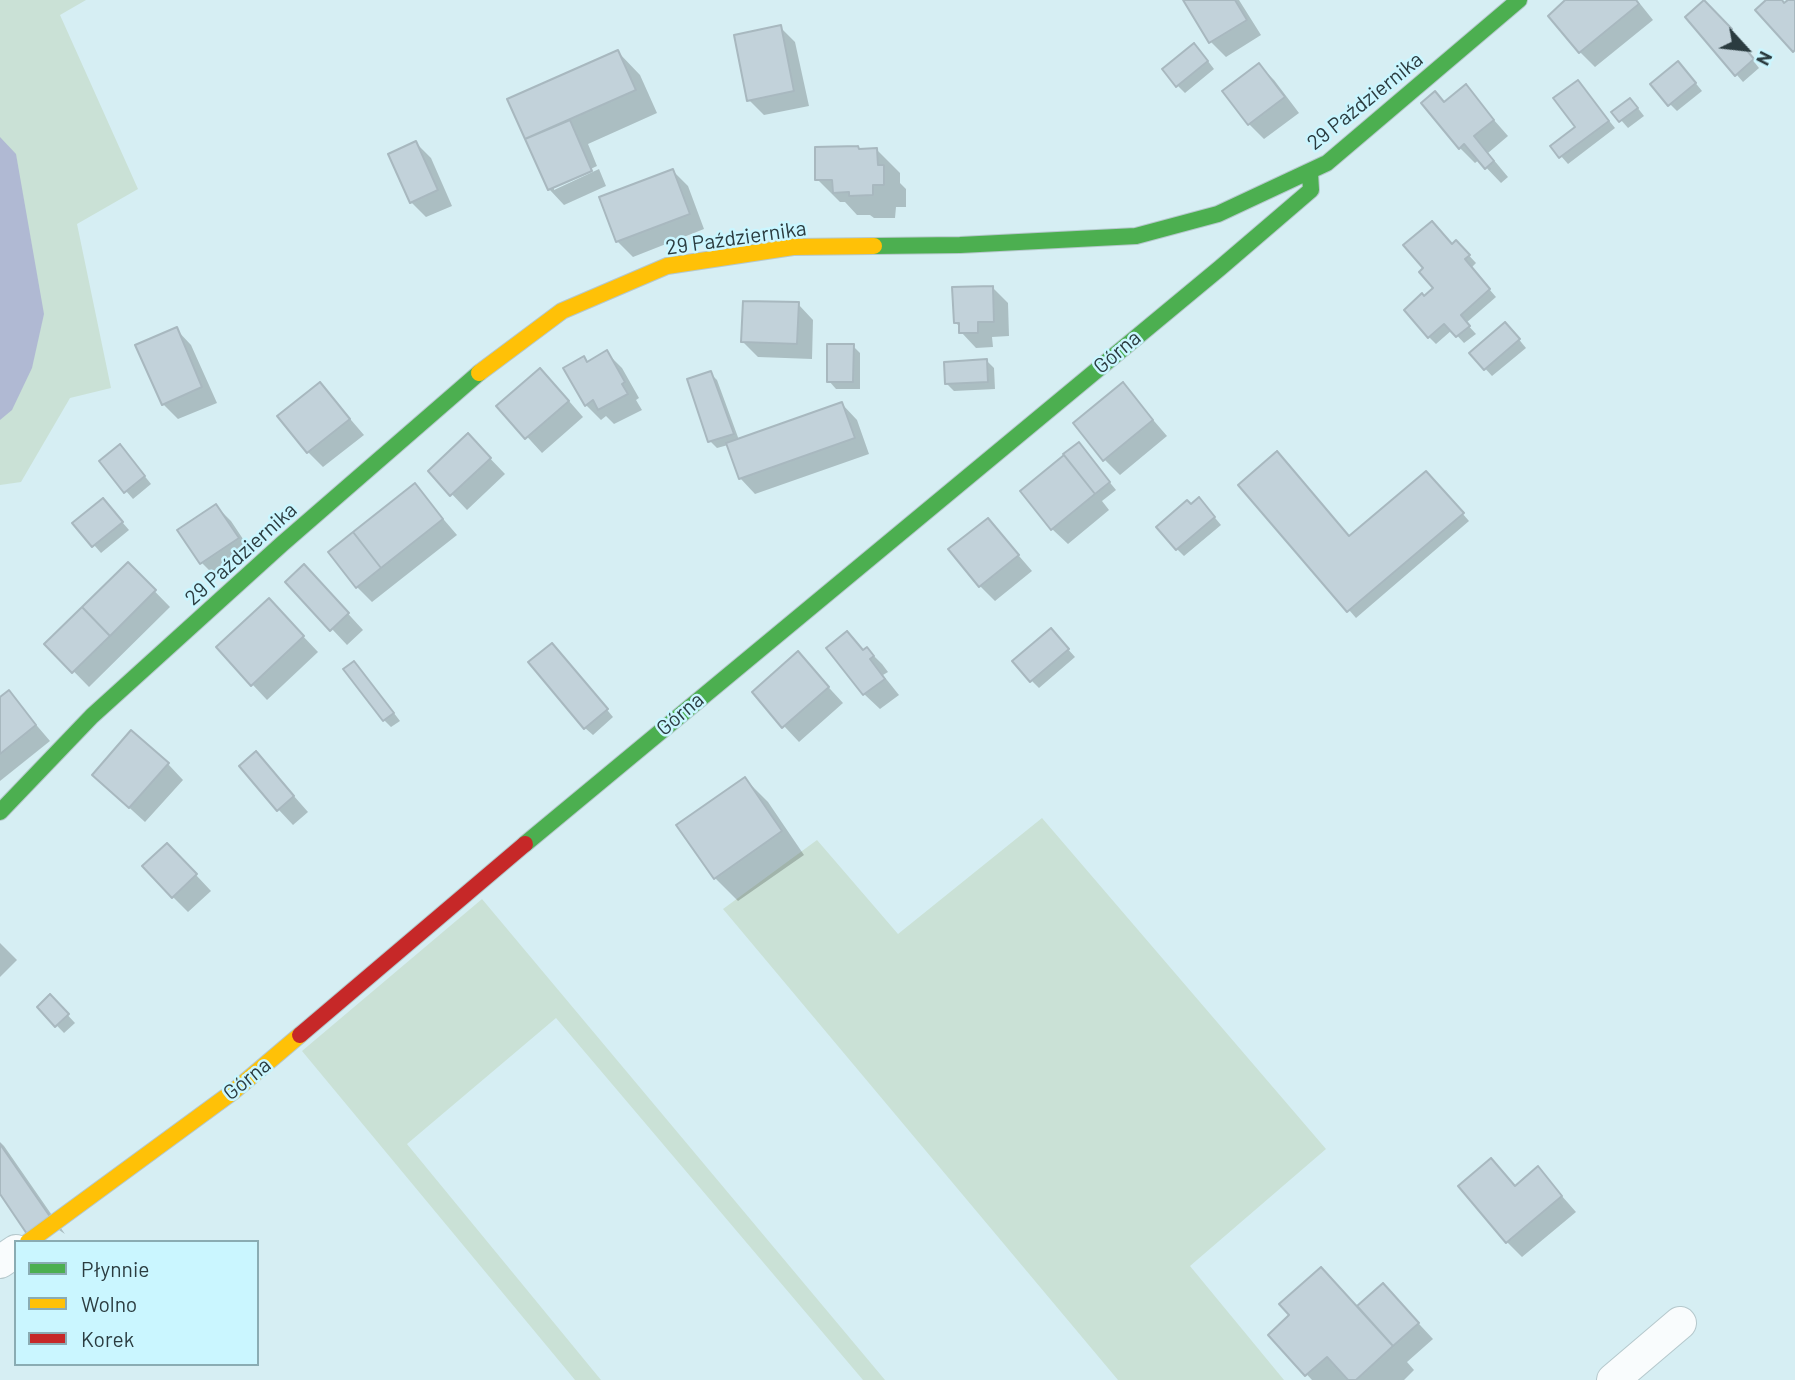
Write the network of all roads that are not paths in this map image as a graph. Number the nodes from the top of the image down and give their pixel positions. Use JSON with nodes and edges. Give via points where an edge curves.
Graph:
{"nodes":[{"id":1,"x":1519,"y":0,"type":"edge"},
{"id":2,"x":1310,"y":171,"type":"junction"},
{"id":3,"x":0,"y":813,"type":"edge"},
{"id":4,"x":31,"y":1240,"type":"edge"},
{"id":5,"x":1680,"y":1324,"type":"dead end"},
{"id":6,"x":1613,"y":1380,"type":"edge"}],
"edges":[{"from":1,"to":2,"type":"street","name":"29 Października","via":[[1327,163]]},
{"from":2,"to":3,"type":"street","name":"29 Października","via":[[1218,214],[1136,236],[793,247],[667,267],[562,311],[478,374],[282,544],[92,716]]},
{"from":2,"to":4,"type":"street","name":"Górna","via":[[1311,190],[1220,268],[631,755],[234,1091]]},
{"from":5,"to":6,"type":"street"}]}
